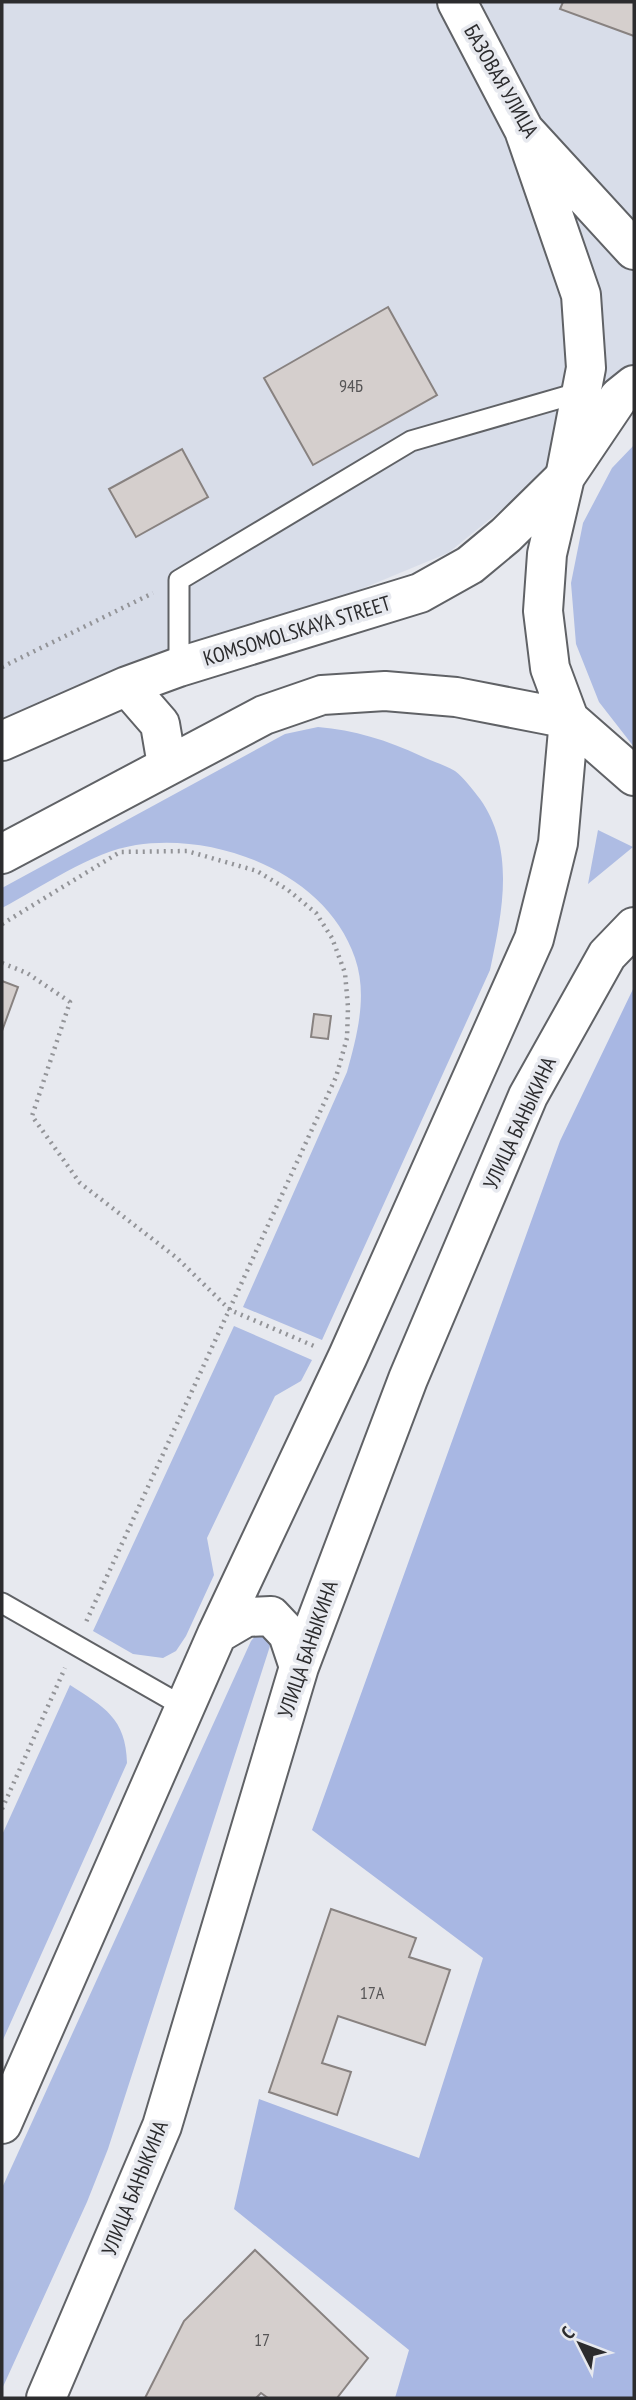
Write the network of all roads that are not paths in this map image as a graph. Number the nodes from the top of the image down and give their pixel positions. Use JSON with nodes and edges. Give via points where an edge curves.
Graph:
{"nodes":[{"id":1,"x":457,"y":2,"type":"edge"},
{"id":2,"x":524,"y":130,"type":"junction"},
{"id":3,"x":634,"y":250,"type":"edge"},
{"id":4,"x":634,"y":385,"type":"edge"},
{"id":5,"x":581,"y":393,"type":"junction"},
{"id":6,"x":565,"y":477,"type":"junction"},
{"id":7,"x":179,"y":667,"type":"junction"},
{"id":8,"x":127,"y":686,"type":"junction"},
{"id":9,"x":569,"y":719,"type":"junction"},
{"id":10,"x":2,"y":741,"type":"edge"},
{"id":11,"x":167,"y":765,"type":"junction"},
{"id":12,"x":634,"y":776,"type":"edge"},
{"id":13,"x":2,"y":854,"type":"edge"},
{"id":14,"x":634,"y":927,"type":"edge"},
{"id":15,"x":2,"y":1602,"type":"edge"},
{"id":16,"x":217,"y":1634,"type":"junction"},
{"id":17,"x":299,"y":1667,"type":"junction"},
{"id":18,"x":186,"y":1708,"type":"junction"},
{"id":19,"x":2,"y":2124,"type":"edge"},
{"id":20,"x":46,"y":2398,"type":"edge"}],
"edges":[{"from":1,"to":2,"type":"main road","name":"БАЗОВАЯ УЛИЦА"},
{"from":2,"to":3,"type":"main road","name":"БАЗОВАЯ УЛИЦА"},
{"from":2,"to":5,"type":"main road","via":[[581,295],[586,368]]},
{"from":4,"to":6,"type":"main road","via":[[619,397]]},
{"from":5,"to":6,"type":"main road"},
{"from":5,"to":7,"type":"lane","via":[[411,441],[179,580]]},
{"from":6,"to":7,"type":"main road","name":"KOMSOMOLSKAYA STREET","via":[[470,565],[420,593]]},
{"from":6,"to":9,"type":"main road","via":[[547,554],[543,611],[550,668]]},
{"from":7,"to":8,"type":"main road","name":"KOMSOMOLSKAYA STREET"},
{"from":8,"to":10,"type":"main road","name":"KOMSOMOLSKAYA STREET"},
{"from":8,"to":11,"type":"main road","via":[[160,724]]},
{"from":9,"to":11,"type":"main road","via":[[456,697],[385,691],[321,695],[264,715]]},
{"from":9,"to":12,"type":"main road"},
{"from":9,"to":16,"type":"main road","via":[[558,843],[534,939],[354,1343]]},
{"from":11,"to":13,"type":"main road"},
{"from":14,"to":17,"type":"main road","name":"УЛИЦА БАНЫКИНА","via":[[607,955],[528,1096],[408,1380]]},
{"from":15,"to":18,"type":"lane"},
{"from":16,"to":17,"type":"main road","via":[[246,1617],[271,1616],[288,1634]]},
{"from":16,"to":18,"type":"main road"},
{"from":17,"to":20,"type":"main road","name":"УЛИЦА БАНЫКИНА","via":[[162,2126]]},
{"from":18,"to":19,"type":"main road"}]}
